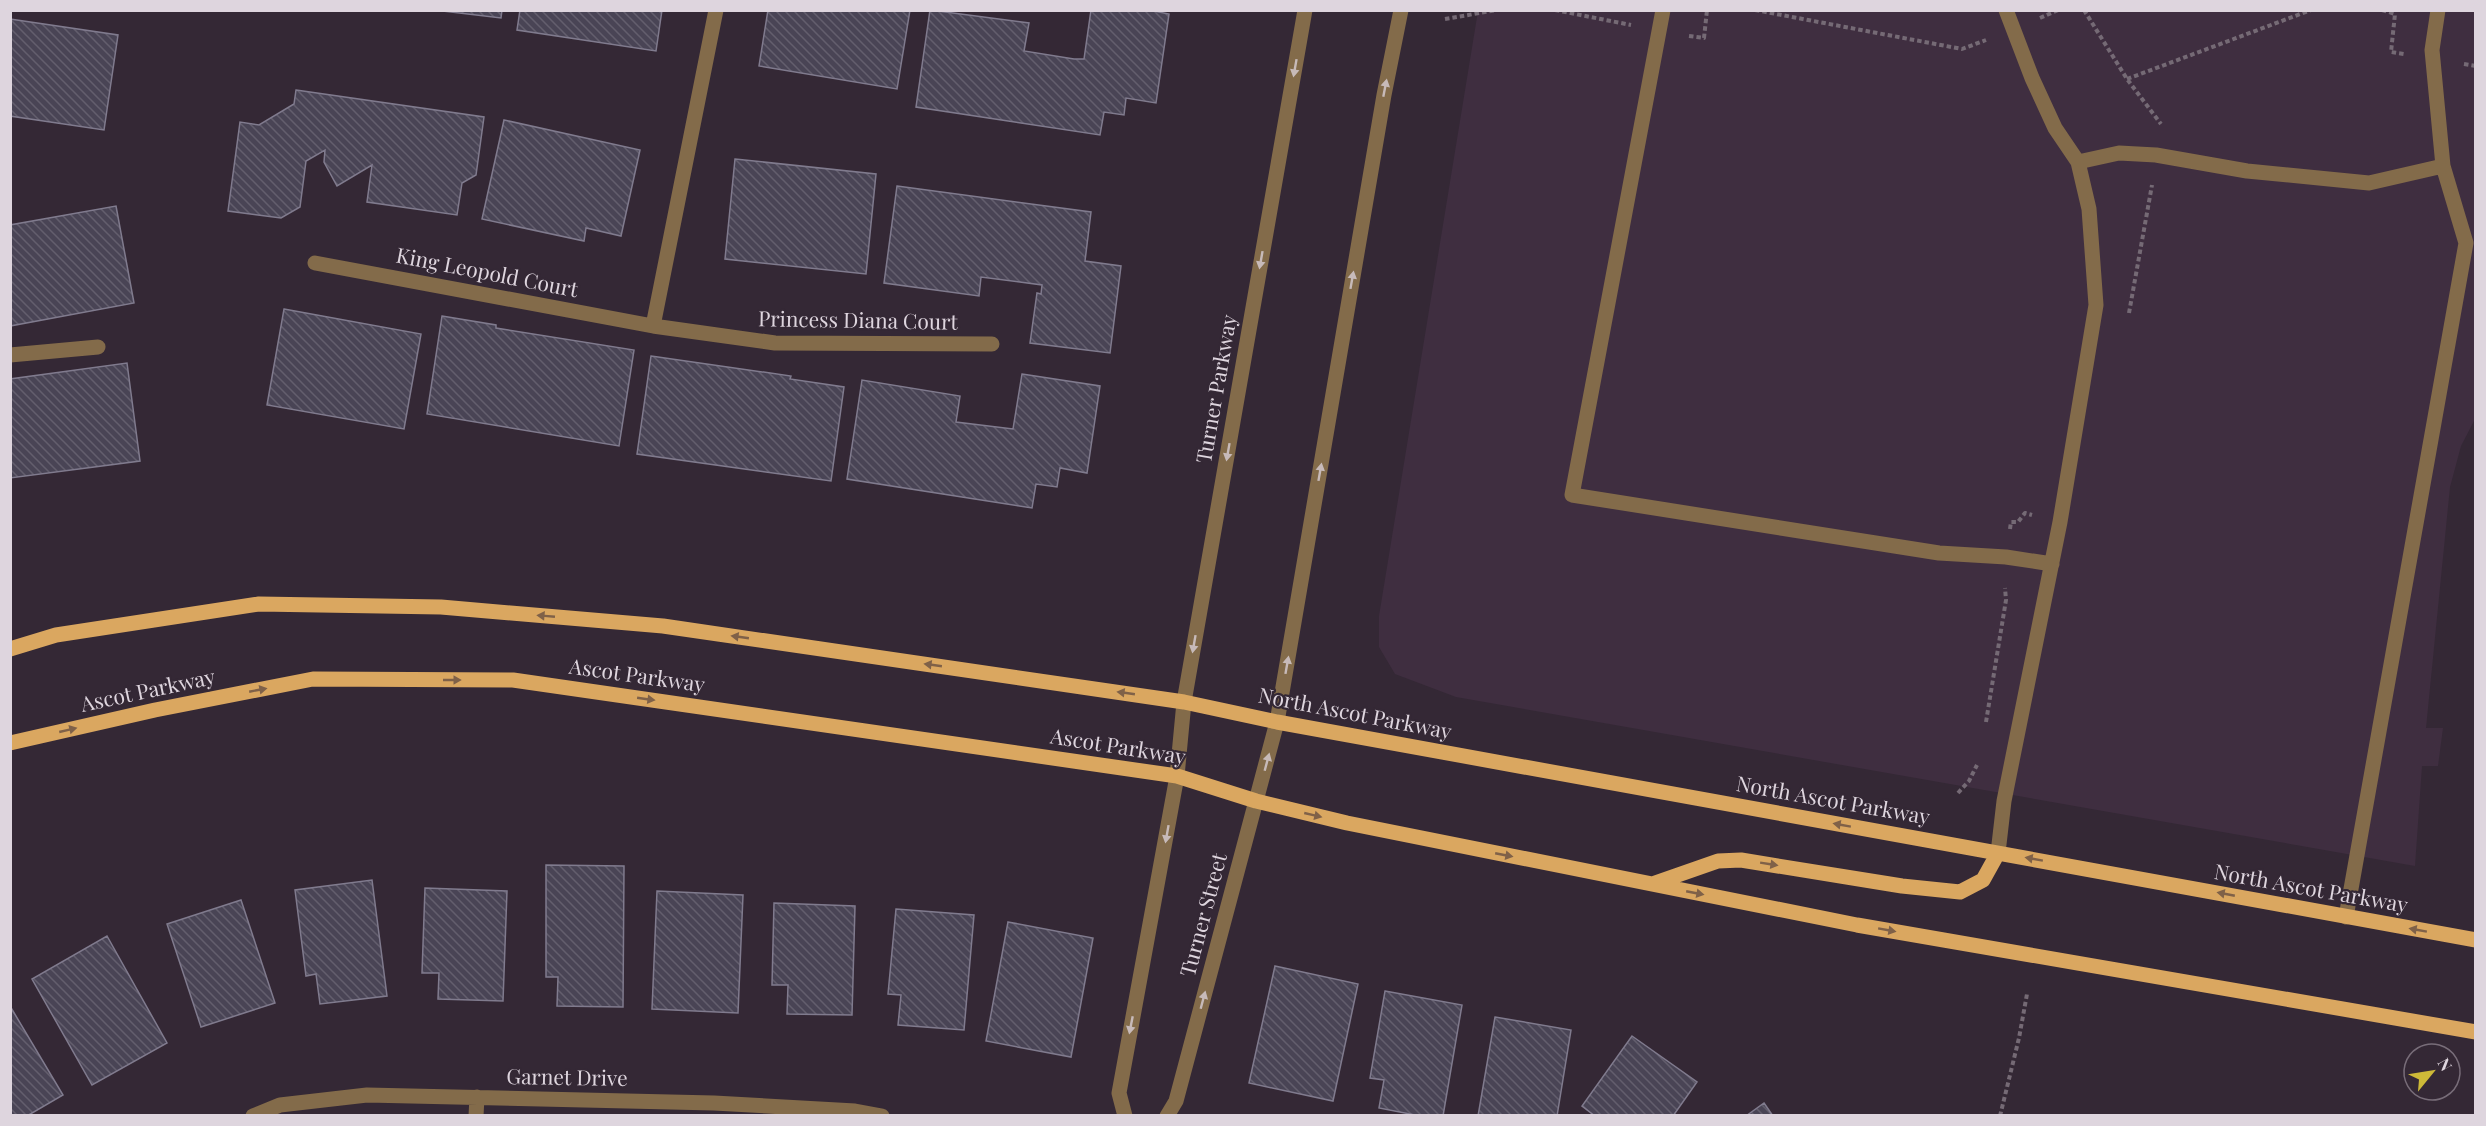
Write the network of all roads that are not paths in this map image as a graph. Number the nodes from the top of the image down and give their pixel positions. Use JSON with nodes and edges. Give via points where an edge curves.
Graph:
{"nodes":[{"id":1,"x":716,"y":10,"type":"edge"},
{"id":2,"x":1305,"y":10,"type":"edge"},
{"id":3,"x":1401,"y":10,"type":"edge"},
{"id":4,"x":1663,"y":10,"type":"edge"},
{"id":5,"x":2006,"y":10,"type":"edge"},
{"id":6,"x":2438,"y":10,"type":"edge"},
{"id":7,"x":2078,"y":162,"type":"junction"},
{"id":8,"x":2443,"y":166,"type":"junction"},
{"id":9,"x":315,"y":263,"type":"dead end"},
{"id":10,"x":653,"y":326,"type":"junction"},
{"id":11,"x":992,"y":344,"type":"dead end"},
{"id":12,"x":98,"y":347,"type":"dead end"},
{"id":13,"x":10,"y":355,"type":"edge"},
{"id":14,"x":2052,"y":564,"type":"junction"},
{"id":15,"x":10,"y":649,"type":"edge"},
{"id":16,"x":1184,"y":702,"type":"junction"},
{"id":17,"x":1278,"y":722,"type":"junction"},
{"id":18,"x":10,"y":743,"type":"edge"},
{"id":19,"x":1177,"y":776,"type":"junction"},
{"id":20,"x":1256,"y":801,"type":"junction"},
{"id":21,"x":1998,"y":853,"type":"junction"},
{"id":22,"x":1652,"y":884,"type":"junction"},
{"id":23,"x":2346,"y":917,"type":"junction"},
{"id":24,"x":2475,"y":940,"type":"edge"},
{"id":25,"x":2475,"y":1032,"type":"edge"},
{"id":26,"x":477,"y":1097,"type":"junction"},
{"id":27,"x":253,"y":1116,"type":"edge"},
{"id":28,"x":476,"y":1116,"type":"edge"},
{"id":29,"x":882,"y":1116,"type":"edge"},
{"id":30,"x":1125,"y":1116,"type":"edge"},
{"id":31,"x":1167,"y":1116,"type":"edge"}],
"edges":[{"from":1,"to":10,"type":"street"},
{"from":2,"to":16,"type":"street","name":"Turner Parkway","one_way":true},
{"from":17,"to":3,"type":"street","one_way":true},
{"from":4,"to":14,"type":"street","via":[[1572,495],[1939,553]]},
{"from":5,"to":7,"type":"street","via":[[2055,128]]},
{"from":6,"to":8,"type":"street","via":[[2432,50]]},
{"from":7,"to":8,"type":"street","via":[[2119,153],[2156,155],[2247,171],[2369,183]]},
{"from":7,"to":14,"type":"street","via":[[2089,209],[2096,305]]},
{"from":8,"to":23,"type":"street","via":[[2466,243]]},
{"from":9,"to":10,"type":"street","name":"King Leopold Court"},
{"from":10,"to":11,"type":"street","name":"Princess Diana Court","via":[[775,344]]},
{"from":12,"to":13,"type":"street"},
{"from":14,"to":21,"type":"street","via":[[2004,801]]},
{"from":16,"to":15,"type":"main road","one_way":true,"via":[[663,626],[441,607],[259,604],[56,635]]},
{"from":16,"to":17,"type":"main road","name":"North Ascot Parkway"},
{"from":16,"to":19,"type":"street","name":"Turner Parkway"},
{"from":20,"to":17,"type":"street","name":"Turner Street","one_way":true},
{"from":21,"to":17,"type":"main road","name":"North Ascot Parkway","one_way":true},
{"from":18,"to":19,"type":"main road","name":"Ascot Parkway","one_way":true,"via":[[313,679],[513,680]]},
{"from":19,"to":20,"type":"main road","name":"Ascot Parkway"},
{"from":19,"to":30,"type":"street","one_way":true,"via":[[1119,1093]]},
{"from":20,"to":22,"type":"main road","one_way":true},
{"from":31,"to":20,"type":"street","name":"Turner Street","one_way":true,"via":[[1176,1101]]},
{"from":22,"to":21,"type":"main road","one_way":true,"via":[[1718,861],[1741,860],[1960,892],[1983,880]]},
{"from":23,"to":21,"type":"main road","name":"North Ascot Parkway","one_way":true},
{"from":22,"to":25,"type":"main road","one_way":true,"via":[[1869,927]]},
{"from":24,"to":23,"type":"main road","name":"North Ascot Parkway","one_way":true},
{"from":26,"to":27,"type":"street","name":"Garnet Drive","via":[[367,1095],[280,1105]]},
{"from":26,"to":28,"type":"street"},
{"from":26,"to":29,"type":"street","name":"Garnet Drive","via":[[714,1102]]}]}
